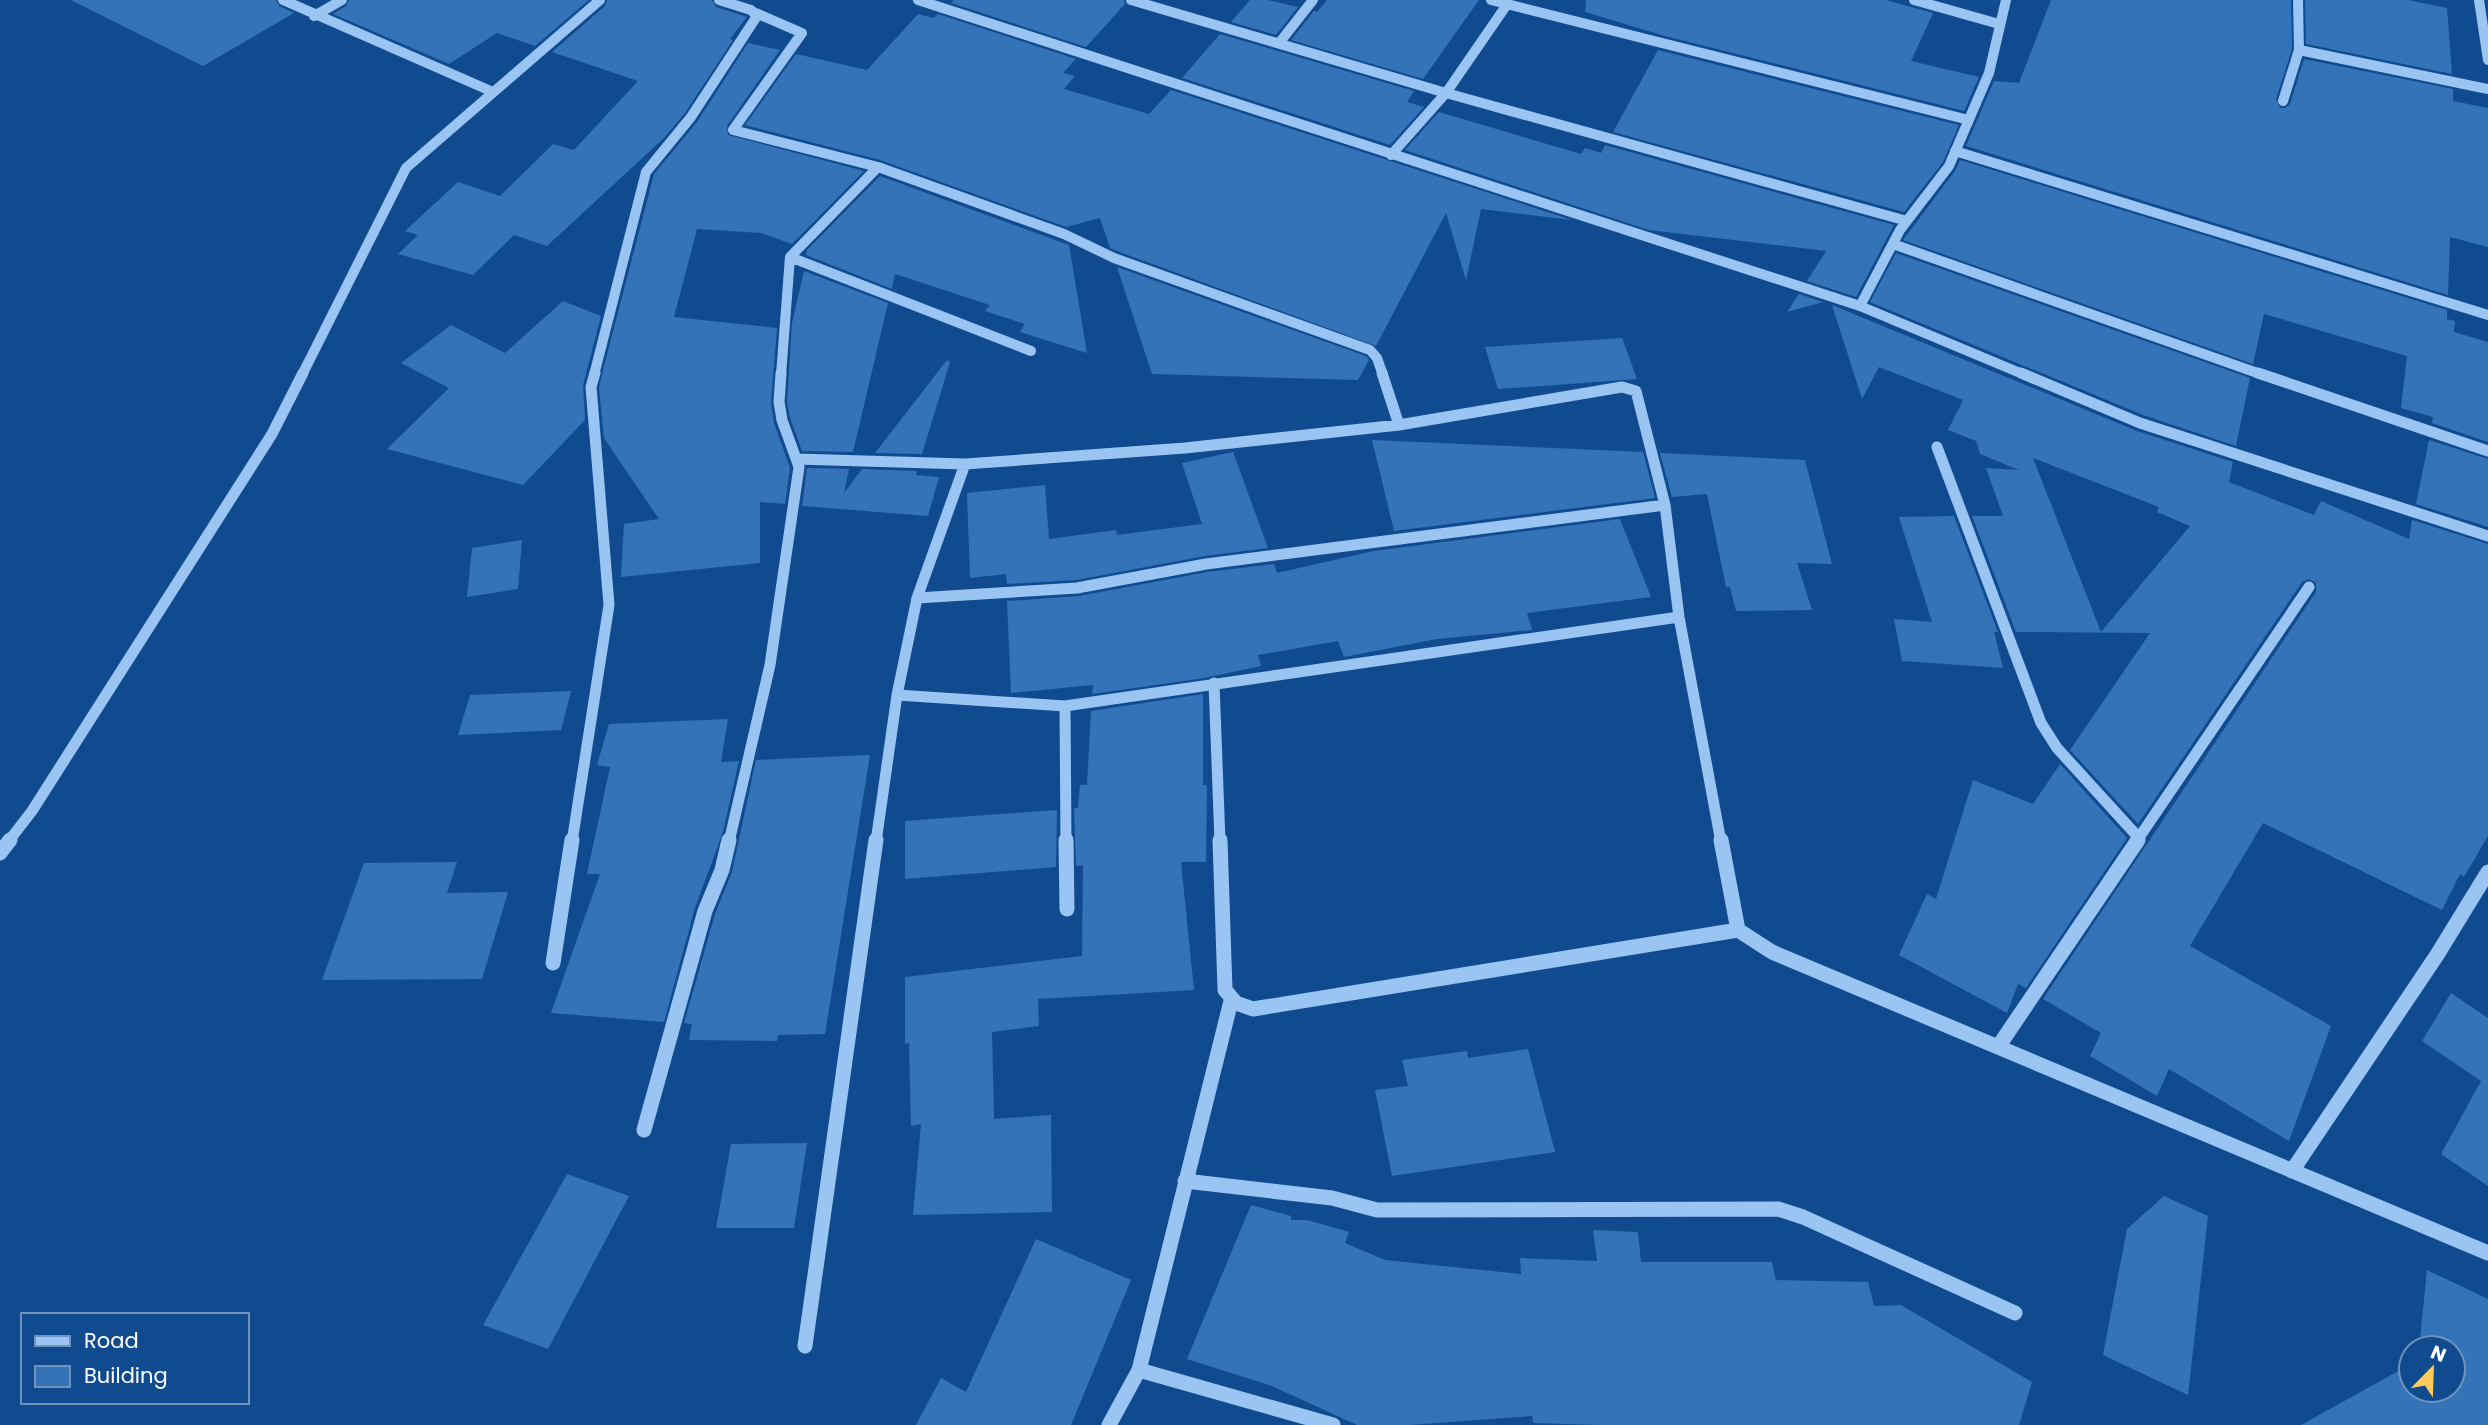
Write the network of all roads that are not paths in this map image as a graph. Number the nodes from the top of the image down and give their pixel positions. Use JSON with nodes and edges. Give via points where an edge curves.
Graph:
{"nodes":[{"id":1,"x":283,"y":0,"type":"edge"},
{"id":2,"x":342,"y":0,"type":"edge"},
{"id":3,"x":600,"y":0,"type":"edge"},
{"id":4,"x":719,"y":0,"type":"edge"},
{"id":5,"x":918,"y":0,"type":"edge"},
{"id":6,"x":1131,"y":0,"type":"edge"},
{"id":7,"x":1313,"y":0,"type":"edge"},
{"id":8,"x":1492,"y":0,"type":"edge"},
{"id":9,"x":1914,"y":0,"type":"edge"},
{"id":10,"x":2006,"y":0,"type":"edge"},
{"id":11,"x":2298,"y":0,"type":"edge"},
{"id":12,"x":2479,"y":0,"type":"edge"},
{"id":13,"x":1508,"y":3,"type":"junction"},
{"id":14,"x":756,"y":13,"type":"junction"},
{"id":15,"x":314,"y":16,"type":"junction"},
{"id":16,"x":1999,"y":24,"type":"junction"},
{"id":17,"x":1280,"y":41,"type":"junction"},
{"id":18,"x":2299,"y":50,"type":"junction"},
{"id":19,"x":2488,"y":60,"type":"edge"},
{"id":20,"x":2488,"y":89,"type":"edge"},
{"id":21,"x":493,"y":93,"type":"junction"},
{"id":22,"x":1446,"y":93,"type":"junction"},
{"id":23,"x":2283,"y":101,"type":"dead end"},
{"id":24,"x":1969,"y":120,"type":"junction"},
{"id":25,"x":1955,"y":150,"type":"junction"},
{"id":26,"x":1391,"y":155,"type":"junction"},
{"id":27,"x":878,"y":167,"type":"junction"},
{"id":28,"x":1907,"y":221,"type":"junction"},
{"id":29,"x":1893,"y":244,"type":"junction"},
{"id":30,"x":790,"y":257,"type":"junction"},
{"id":31,"x":1860,"y":306,"type":"junction"},
{"id":32,"x":2488,"y":315,"type":"edge"},
{"id":33,"x":1031,"y":351,"type":"dead end"},
{"id":34,"x":1399,"y":425,"type":"junction"},
{"id":35,"x":1937,"y":447,"type":"dead end"},
{"id":36,"x":2488,"y":451,"type":"edge"},
{"id":37,"x":797,"y":459,"type":"junction"},
{"id":38,"x":965,"y":464,"type":"junction"},
{"id":39,"x":1665,"y":505,"type":"junction"},
{"id":40,"x":2488,"y":536,"type":"edge"},
{"id":41,"x":2309,"y":587,"type":"dead end"},
{"id":42,"x":917,"y":597,"type":"junction"},
{"id":43,"x":1679,"y":617,"type":"junction"},
{"id":44,"x":1214,"y":683,"type":"junction"},
{"id":45,"x":897,"y":695,"type":"junction"},
{"id":46,"x":1065,"y":706,"type":"junction"},
{"id":47,"x":2139,"y":838,"type":"junction"},
{"id":48,"x":0,"y":853,"type":"edge"},
{"id":49,"x":2488,"y":873,"type":"edge"},
{"id":50,"x":1067,"y":909,"type":"dead end"},
{"id":51,"x":1738,"y":930,"type":"junction"},
{"id":52,"x":553,"y":963,"type":"dead end"},
{"id":53,"x":1231,"y":1001,"type":"junction"},
{"id":54,"x":1998,"y":1047,"type":"junction"},
{"id":55,"x":644,"y":1130,"type":"dead end"},
{"id":56,"x":2292,"y":1171,"type":"junction"},
{"id":57,"x":1185,"y":1181,"type":"junction"},
{"id":58,"x":2488,"y":1253,"type":"edge"},
{"id":59,"x":2015,"y":1312,"type":"dead end"},
{"id":60,"x":805,"y":1346,"type":"dead end"},
{"id":61,"x":1139,"y":1370,"type":"junction"},
{"id":62,"x":1109,"y":1425,"type":"edge"},
{"id":63,"x":1333,"y":1425,"type":"edge"}],
"edges":[{"from":1,"to":15,"type":"street"},
{"from":2,"to":15,"type":"street"},
{"from":3,"to":21,"type":"street"},
{"from":4,"to":14,"type":"street"},
{"from":5,"to":26,"type":"street"},
{"from":6,"to":17,"type":"street"},
{"from":7,"to":17,"type":"street"},
{"from":8,"to":13,"type":"street"},
{"from":9,"to":16,"type":"street"},
{"from":10,"to":16,"type":"street"},
{"from":11,"to":18,"type":"street"},
{"from":12,"to":19,"type":"street"},
{"from":13,"to":22,"type":"street"},
{"from":13,"to":24,"type":"street"},
{"from":14,"to":27,"type":"street","via":[[802,33],[733,130]]},
{"from":14,"to":52,"type":"street","via":[[691,117],[646,173],[591,387],[609,605]]},
{"from":15,"to":21,"type":"street"},
{"from":16,"to":24,"type":"street","via":[[1989,73]]},
{"from":17,"to":22,"type":"street"},
{"from":18,"to":20,"type":"street"},
{"from":18,"to":23,"type":"street"},
{"from":21,"to":48,"type":"street","via":[[406,168],[272,434],[32,811]]},
{"from":22,"to":26,"type":"street"},
{"from":22,"to":28,"type":"street"},
{"from":24,"to":25,"type":"street"},
{"from":25,"to":28,"type":"street"},
{"from":25,"to":32,"type":"street"},
{"from":26,"to":31,"type":"street"},
{"from":27,"to":30,"type":"street"},
{"from":27,"to":34,"type":"street","via":[[1370,350],[1377,358]]},
{"from":28,"to":29,"type":"street"},
{"from":29,"to":31,"type":"street"},
{"from":29,"to":36,"type":"street"},
{"from":30,"to":33,"type":"street"},
{"from":30,"to":37,"type":"street","via":[[779,402]]},
{"from":31,"to":40,"type":"street","via":[[2140,423]]},
{"from":34,"to":38,"type":"street","via":[[1185,448]]},
{"from":34,"to":39,"type":"street","via":[[1630,388],[1639,396]]},
{"from":35,"to":47,"type":"street","via":[[2041,723],[2057,748]]},
{"from":37,"to":38,"type":"street"},
{"from":37,"to":55,"type":"street","via":[[769,665],[722,870],[705,911]]},
{"from":38,"to":42,"type":"street"},
{"from":39,"to":42,"type":"street","via":[[1206,564],[1077,588]]},
{"from":39,"to":43,"type":"street"},
{"from":41,"to":47,"type":"street"},
{"from":42,"to":45,"type":"street"},
{"from":43,"to":44,"type":"street"},
{"from":43,"to":51,"type":"street"},
{"from":44,"to":46,"type":"street"},
{"from":44,"to":53,"type":"street","via":[[1225,990]]},
{"from":45,"to":46,"type":"street"},
{"from":45,"to":60,"type":"street"},
{"from":46,"to":50,"type":"street"},
{"from":47,"to":54,"type":"street"},
{"from":49,"to":56,"type":"street"},
{"from":51,"to":53,"type":"street","via":[[1253,1009]]},
{"from":51,"to":54,"type":"street","via":[[1772,952]]},
{"from":53,"to":57,"type":"street"},
{"from":54,"to":56,"type":"street"},
{"from":56,"to":58,"type":"street"},
{"from":57,"to":59,"type":"street","via":[[1332,1198],[1377,1210],[1778,1209]]},
{"from":57,"to":61,"type":"street"},
{"from":61,"to":62,"type":"street"},
{"from":61,"to":63,"type":"street"}]}
